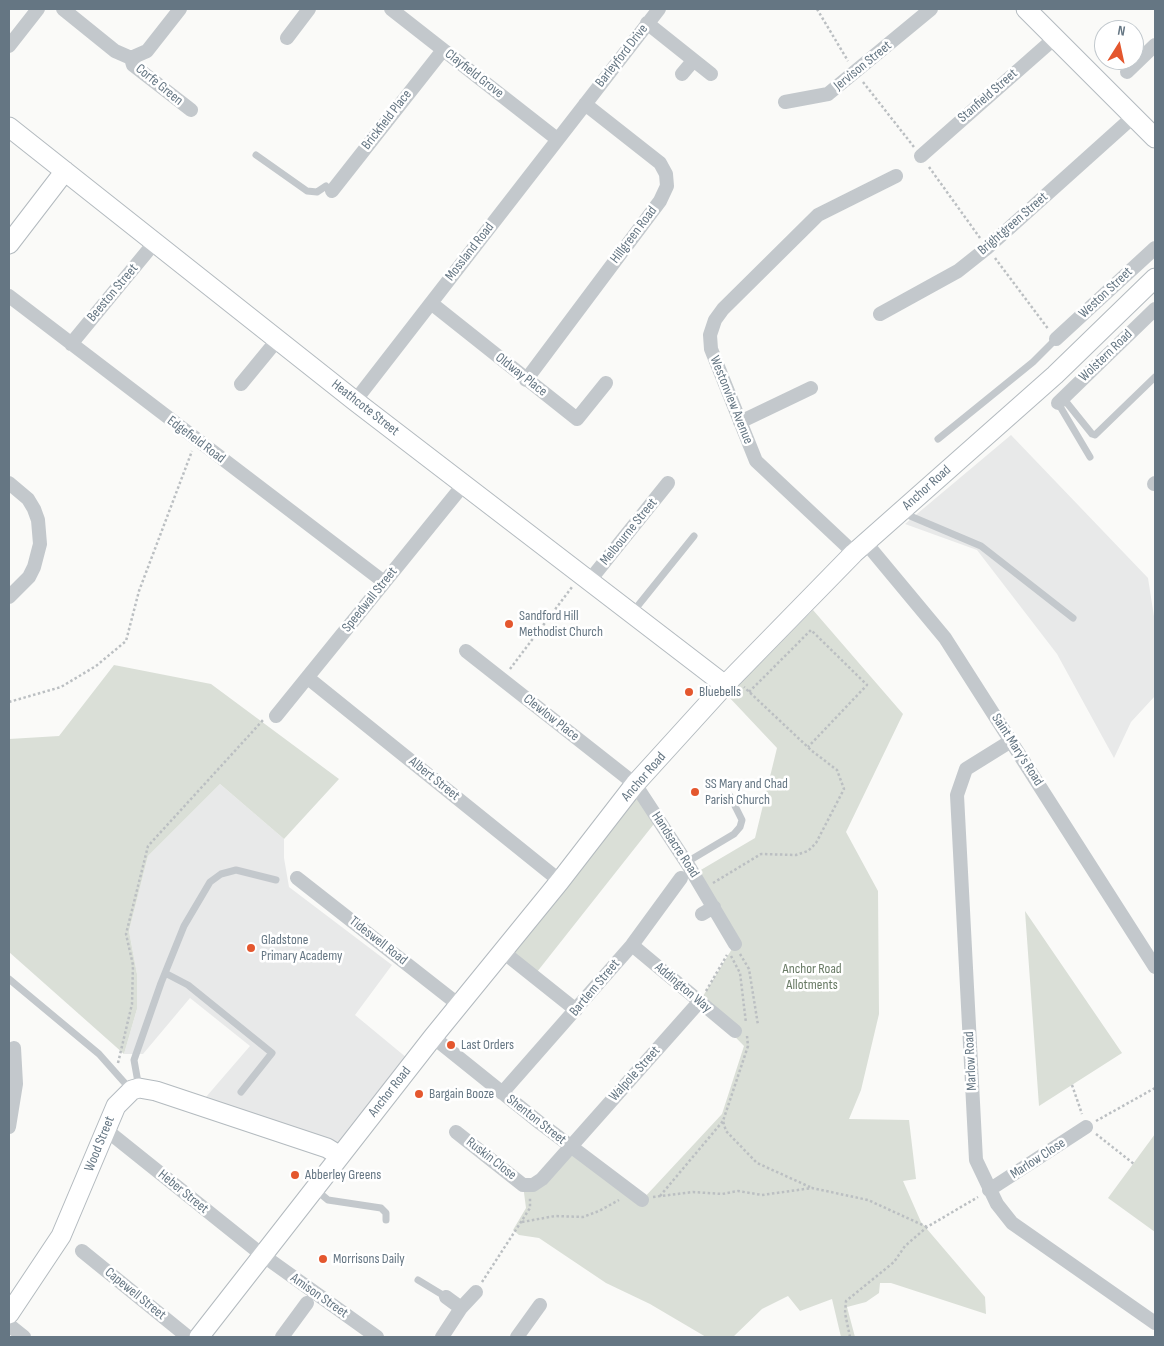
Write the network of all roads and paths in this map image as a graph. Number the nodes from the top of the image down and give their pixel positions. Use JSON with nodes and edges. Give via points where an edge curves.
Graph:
{"nodes":[{"id":1,"x":38,"y":9,"type":"edge"},
{"id":2,"x":63,"y":9,"type":"edge"},
{"id":3,"x":180,"y":9,"type":"edge"},
{"id":4,"x":308,"y":9,"type":"edge"},
{"id":5,"x":391,"y":9,"type":"edge"},
{"id":6,"x":659,"y":9,"type":"edge"},
{"id":7,"x":818,"y":9,"type":"edge"},
{"id":8,"x":931,"y":9,"type":"edge"},
{"id":9,"x":1026,"y":9,"type":"edge"},
{"id":10,"x":647,"y":23,"type":"junction"},
{"id":11,"x":1056,"y":37,"type":"junction"},
{"id":12,"x":287,"y":38,"type":"dead end"},
{"id":13,"x":1155,"y":45,"type":"edge"},
{"id":14,"x":9,"y":46,"type":"edge"},
{"id":15,"x":443,"y":50,"type":"junction"},
{"id":16,"x":131,"y":58,"type":"junction"},
{"id":17,"x":693,"y":61,"type":"junction"},
{"id":18,"x":1127,"y":72,"type":"dead end"},
{"id":19,"x":856,"y":73,"type":"junction"},
{"id":20,"x":682,"y":74,"type":"dead end"},
{"id":21,"x":711,"y":74,"type":"dead end"},
{"id":22,"x":785,"y":102,"type":"dead end"},
{"id":23,"x":585,"y":104,"type":"junction"},
{"id":24,"x":191,"y":110,"type":"dead end"},
{"id":25,"x":1134,"y":116,"type":"junction"},
{"id":26,"x":9,"y":127,"type":"edge"},
{"id":27,"x":1155,"y":138,"type":"edge"},
{"id":28,"x":558,"y":139,"type":"junction"},
{"id":29,"x":256,"y":155,"type":"dead end"},
{"id":30,"x":921,"y":156,"type":"junction"},
{"id":31,"x":65,"y":171,"type":"junction"},
{"id":32,"x":896,"y":176,"type":"dead end"},
{"id":33,"x":331,"y":190,"type":"joint"},
{"id":34,"x":155,"y":242,"type":"junction"},
{"id":35,"x":9,"y":244,"type":"edge"},
{"id":36,"x":987,"y":248,"type":"junction"},
{"id":37,"x":1155,"y":248,"type":"edge"},
{"id":38,"x":1155,"y":278,"type":"edge"},
{"id":39,"x":9,"y":296,"type":"edge"},
{"id":40,"x":430,"y":303,"type":"junction"},
{"id":41,"x":1155,"y":309,"type":"edge"},
{"id":42,"x":880,"y":314,"type":"dead end"},
{"id":43,"x":278,"y":339,"type":"junction"},
{"id":44,"x":1056,"y":339,"type":"junction"},
{"id":45,"x":71,"y":344,"type":"junction"},
{"id":46,"x":1155,"y":377,"type":"edge"},
{"id":47,"x":526,"y":380,"type":"junction"},
{"id":48,"x":606,"y":383,"type":"dead end"},
{"id":49,"x":242,"y":384,"type":"dead end"},
{"id":50,"x":811,"y":388,"type":"dead end"},
{"id":51,"x":355,"y":400,"type":"junction"},
{"id":52,"x":1060,"y":401,"type":"junction"},
{"id":53,"x":740,"y":422,"type":"junction"},
{"id":54,"x":938,"y":439,"type":"dead end"},
{"id":55,"x":196,"y":440,"type":"junction"},
{"id":56,"x":1090,"y":457,"type":"dead end"},
{"id":57,"x":9,"y":483,"type":"edge"},
{"id":58,"x":668,"y":483,"type":"dead end"},
{"id":59,"x":464,"y":484,"type":"junction"},
{"id":60,"x":901,"y":512,"type":"junction"},
{"id":61,"x":694,"y":536,"type":"dead end"},
{"id":62,"x":860,"y":548,"type":"junction"},
{"id":63,"x":586,"y":577,"type":"junction"},
{"id":64,"x":384,"y":582,"type":"junction"},
{"id":65,"x":9,"y":597,"type":"edge"},
{"id":66,"x":632,"y":613,"type":"junction"},
{"id":67,"x":1073,"y":618,"type":"dead end"},
{"id":68,"x":466,"y":651,"type":"dead end"},
{"id":69,"x":308,"y":678,"type":"junction"},
{"id":70,"x":502,"y":680,"type":"junction"},
{"id":71,"x":729,"y":681,"type":"junction"},
{"id":72,"x":749,"y":692,"type":"junction"},
{"id":73,"x":9,"y":702,"type":"edge"},
{"id":74,"x":276,"y":716,"type":"joint"},
{"id":75,"x":1011,"y":741,"type":"junction"},
{"id":76,"x":808,"y":747,"type":"junction"},
{"id":77,"x":635,"y":784,"type":"junction"},
{"id":78,"x":730,"y":796,"type":"dead end"},
{"id":79,"x":687,"y":862,"type":"junction"},
{"id":80,"x":297,"y":878,"type":"dead end"},
{"id":81,"x":681,"y":878,"type":"dead end"},
{"id":82,"x":276,"y":880,"type":"dead end"},
{"id":83,"x":560,"y":881,"type":"junction"},
{"id":84,"x":703,"y":889,"type":"junction"},
{"id":85,"x":735,"y":944,"type":"joint"},
{"id":86,"x":632,"y":945,"type":"junction"},
{"id":87,"x":502,"y":951,"type":"junction"},
{"id":88,"x":1155,"y":967,"type":"edge"},
{"id":89,"x":165,"y":973,"type":"junction"},
{"id":90,"x":9,"y":979,"type":"edge"},
{"id":91,"x":700,"y":1001,"type":"junction"},
{"id":92,"x":459,"y":1005,"type":"junction"},
{"id":93,"x":576,"y":1010,"type":"junction"},
{"id":94,"x":758,"y":1025,"type":"dead end"},
{"id":95,"x":735,"y":1031,"type":"dead end"},
{"id":96,"x":432,"y":1037,"type":"junction"},
{"id":97,"x":14,"y":1048,"type":"dead end"},
{"id":98,"x":116,"y":1071,"type":"junction"},
{"id":99,"x":1072,"y":1084,"type":"dead end"},
{"id":100,"x":1155,"y":1088,"type":"edge"},
{"id":101,"x":135,"y":1089,"type":"junction"},
{"id":102,"x":241,"y":1092,"type":"dead end"},
{"id":103,"x":502,"y":1093,"type":"junction"},
{"id":104,"x":723,"y":1120,"type":"junction"},
{"id":105,"x":9,"y":1127,"type":"edge"},
{"id":106,"x":1086,"y":1127,"type":"junction"},
{"id":107,"x":105,"y":1129,"type":"junction"},
{"id":108,"x":456,"y":1132,"type":"dead end"},
{"id":109,"x":570,"y":1146,"type":"junction"},
{"id":110,"x":340,"y":1156,"type":"junction"},
{"id":111,"x":1134,"y":1164,"type":"dead end"},
{"id":112,"x":314,"y":1188,"type":"junction"},
{"id":113,"x":812,"y":1188,"type":"junction"},
{"id":114,"x":989,"y":1190,"type":"junction"},
{"id":115,"x":637,"y":1196,"type":"junction"},
{"id":116,"x":660,"y":1196,"type":"junction"},
{"id":117,"x":530,"y":1208,"type":"dead end"},
{"id":118,"x":386,"y":1220,"type":"dead end"},
{"id":119,"x":520,"y":1222,"type":"junction"},
{"id":120,"x":927,"y":1227,"type":"junction"},
{"id":121,"x":82,"y":1251,"type":"dead end"},
{"id":122,"x":261,"y":1254,"type":"junction"},
{"id":123,"x":418,"y":1280,"type":"dead end"},
{"id":124,"x":476,"y":1292,"type":"joint"},
{"id":125,"x":446,"y":1297,"type":"joint"},
{"id":126,"x":307,"y":1303,"type":"dead end"},
{"id":127,"x":540,"y":1305,"type":"dead end"},
{"id":128,"x":461,"y":1308,"type":"junction"},
{"id":129,"x":9,"y":1314,"type":"edge"},
{"id":130,"x":1155,"y":1323,"type":"edge"},
{"id":131,"x":9,"y":1325,"type":"edge"},
{"id":132,"x":375,"y":1336,"type":"edge"},
{"id":133,"x":24,"y":1337,"type":"edge"},
{"id":134,"x":188,"y":1337,"type":"edge"},
{"id":135,"x":199,"y":1337,"type":"edge"},
{"id":136,"x":282,"y":1337,"type":"edge"},
{"id":137,"x":442,"y":1337,"type":"edge"},
{"id":138,"x":517,"y":1337,"type":"edge"},
{"id":139,"x":850,"y":1337,"type":"edge"}],
"edges":[{"from":1,"to":14,"type":"street"},
{"from":2,"to":16,"type":"street","via":[[114,51]]},
{"from":3,"to":16,"type":"street","via":[[147,51]]},
{"from":4,"to":12,"type":"street"},
{"from":5,"to":15,"type":"street","name":"Clayfield Grove"},
{"from":6,"to":10,"type":"street","name":"Barleyford Drive"},
{"from":7,"to":19,"type":"path"},
{"from":8,"to":19,"type":"street","name":"Jervison Street"},
{"from":9,"to":11,"type":"street"},
{"from":10,"to":17,"type":"street"},
{"from":10,"to":23,"type":"street","name":"Barleyford Drive"},
{"from":11,"to":25,"type":"street"},
{"from":11,"to":30,"type":"street","name":"Stanfield Street"},
{"from":13,"to":18,"type":"street"},
{"from":15,"to":28,"type":"street","name":"Clayfield Grove"},
{"from":15,"to":33,"type":"street","name":"Brickfield Place"},
{"from":16,"to":24,"type":"street","name":"Corfe Green","via":[[132,65]]},
{"from":17,"to":20,"type":"street"},
{"from":17,"to":21,"type":"street"},
{"from":19,"to":22,"type":"street","name":"Jervison Street","via":[[828,94]]},
{"from":19,"to":30,"type":"path"},
{"from":23,"to":28,"type":"street","name":"Mossland Road"},
{"from":23,"to":47,"type":"street","name":"Hillgreen Road","via":[[660,163],[666,174],[667,186],[663,196]]},
{"from":25,"to":27,"type":"street"},
{"from":25,"to":36,"type":"street","name":"Brightgreen Street"},
{"from":26,"to":31,"type":"street","name":"Heathcote Street"},
{"from":28,"to":40,"type":"street","name":"Mossland Road"},
{"from":29,"to":33,"type":"lane","via":[[307,191]]},
{"from":30,"to":36,"type":"path"},
{"from":31,"to":34,"type":"street","name":"Heathcote Street"},
{"from":31,"to":35,"type":"street"},
{"from":32,"to":53,"type":"street","name":"Westonview Avenue","via":[[818,215],[718,314],[712,327],[711,349]]},
{"from":34,"to":43,"type":"street","name":"Heathcote Street"},
{"from":34,"to":45,"type":"street","name":"Beeston Street"},
{"from":36,"to":42,"type":"street","name":"Brightgreen Street","via":[[958,271]]},
{"from":36,"to":44,"type":"path"},
{"from":37,"to":44,"type":"street","name":"Weston Street"},
{"from":38,"to":60,"type":"street","name":"Anchor Road","via":[[1055,375]]},
{"from":39,"to":45,"type":"street","name":"Edgefield Road"},
{"from":40,"to":47,"type":"street","name":"Oldway Place"},
{"from":40,"to":51,"type":"street","name":"Mossland Road"},
{"from":41,"to":52,"type":"street","name":"Wolstern Road"},
{"from":43,"to":49,"type":"street"},
{"from":43,"to":51,"type":"street","name":"Heathcote Street"},
{"from":44,"to":54,"type":"lane","via":[[1033,362]]},
{"from":45,"to":55,"type":"street","name":"Edgefield Road"},
{"from":46,"to":52,"type":"lane","via":[[1096,435]]},
{"from":47,"to":48,"type":"street","name":"Oldway Place","via":[[577,419]]},
{"from":50,"to":53,"type":"street"},
{"from":51,"to":59,"type":"street","name":"Heathcote Street"},
{"from":52,"to":56,"type":"lane"},
{"from":53,"to":62,"type":"street","name":"Westonview Avenue","via":[[756,461]]},
{"from":55,"to":64,"type":"street","name":"Edgefield Road"},
{"from":55,"to":73,"type":"path","via":[[139,590],[126,641],[96,666],[61,687]]},
{"from":57,"to":65,"type":"street","via":[[28,499],[34,509],[40,544],[29,578]]},
{"from":58,"to":63,"type":"street","name":"Melbourne Street"},
{"from":59,"to":63,"type":"street","name":"Heathcote Street"},
{"from":59,"to":64,"type":"street","name":"Speedwall Street"},
{"from":60,"to":62,"type":"street","name":"Anchor Road"},
{"from":60,"to":67,"type":"lane","via":[[981,546]]},
{"from":61,"to":66,"type":"lane"},
{"from":62,"to":71,"type":"street","name":"Anchor Road"},
{"from":62,"to":75,"type":"street","name":"Saint Mary's Road","via":[[945,638]]},
{"from":63,"to":66,"type":"street","name":"Heathcote Street"},
{"from":63,"to":70,"type":"path"},
{"from":64,"to":69,"type":"street","name":"Speedwall Street"},
{"from":66,"to":71,"type":"street","name":"Heathcote Street"},
{"from":68,"to":70,"type":"street","name":"Clewlow Place"},
{"from":69,"to":74,"type":"street","name":"Speedwall Street"},
{"from":69,"to":83,"type":"street","name":"Albert Street"},
{"from":70,"to":77,"type":"street","name":"Clewlow Place"},
{"from":71,"to":72,"type":"path"},
{"from":71,"to":77,"type":"street","name":"Anchor Road"},
{"from":72,"to":76,"type":"path"},
{"from":72,"to":76,"type":"path","via":[[811,630],[867,685]]},
{"from":74,"to":98,"type":"path","via":[[262,719],[148,846],[126,934],[133,965],[132,1004]]},
{"from":75,"to":88,"type":"street","name":"Saint Mary's Road"},
{"from":75,"to":114,"type":"street","name":"Marlow Road","via":[[966,769],[957,795],[976,1160]]},
{"from":76,"to":84,"type":"path","via":[[837,770],[844,788],[816,843],[802,854],[761,854]]},
{"from":77,"to":79,"type":"street","name":"Handsacre Road"},
{"from":77,"to":83,"type":"street","name":"Anchor Road"},
{"from":78,"to":79,"type":"lane","via":[[742,820],[740,827],[734,834]]},
{"from":79,"to":84,"type":"street","name":"Handsacre Road"},
{"from":80,"to":92,"type":"street","name":"Tideswell Road"},
{"from":81,"to":86,"type":"street","name":"Bartlem Street"},
{"from":82,"to":89,"type":"lane","via":[[236,870],[221,874],[210,882],[184,926]]},
{"from":83,"to":87,"type":"street","name":"Anchor Road"},
{"from":84,"to":85,"type":"street","name":"Handsacre Road","via":[[708,911]]},
{"from":85,"to":94,"type":"path","via":[[748,969]]},
{"from":86,"to":91,"type":"street","name":"Addington Way"},
{"from":86,"to":93,"type":"street","name":"Bartlem Street"},
{"from":87,"to":92,"type":"street","name":"Anchor Road"},
{"from":87,"to":93,"type":"street"},
{"from":89,"to":101,"type":"lane","via":[[134,1060]]},
{"from":89,"to":102,"type":"lane","via":[[188,985],[272,1052]]},
{"from":90,"to":98,"type":"lane"},
{"from":91,"to":95,"type":"street","name":"Addington Way"},
{"from":91,"to":104,"type":"path","via":[[729,953],[740,973],[748,1046]]},
{"from":91,"to":109,"type":"street","name":"Walpole Street"},
{"from":92,"to":96,"type":"street","name":"Anchor Road"},
{"from":93,"to":103,"type":"street","name":"Bartlem Street"},
{"from":96,"to":103,"type":"street","name":"Shenton Street"},
{"from":96,"to":110,"type":"street","name":"Anchor Road"},
{"from":97,"to":105,"type":"street","via":[[16,1084]]},
{"from":98,"to":101,"type":"lane"},
{"from":99,"to":106,"type":"path"},
{"from":100,"to":106,"type":"path"},
{"from":101,"to":107,"type":"street","name":"Wood Street","via":[[116,1106]]},
{"from":101,"to":110,"type":"street","via":[[156,1091],[327,1148]]},
{"from":103,"to":109,"type":"street","name":"Shenton Street"},
{"from":104,"to":113,"type":"path","via":[[726,1131],[757,1162]]},
{"from":104,"to":116,"type":"path"},
{"from":106,"to":111,"type":"path"},
{"from":106,"to":114,"type":"street","name":"Marlow Close"},
{"from":107,"to":122,"type":"street","name":"Heber Street"},
{"from":107,"to":129,"type":"street","name":"Wood Street","via":[[61,1236]]},
{"from":108,"to":109,"type":"street","name":"Ruskin Close","via":[[523,1185],[533,1185],[542,1179]]},
{"from":109,"to":115,"type":"street","name":"Shenton Street"},
{"from":110,"to":112,"type":"street","name":"Anchor Road"},
{"from":112,"to":118,"type":"lane","via":[[328,1200],[381,1208],[386,1213]]},
{"from":112,"to":122,"type":"street","name":"Anchor Road"},
{"from":113,"to":116,"type":"path","via":[[762,1195],[738,1191]]},
{"from":113,"to":120,"type":"path","via":[[868,1200]]},
{"from":114,"to":120,"type":"path"},
{"from":114,"to":130,"type":"street","name":"Marlow Road","via":[[1012,1223]]},
{"from":115,"to":116,"type":"path"},
{"from":115,"to":119,"type":"path","via":[[584,1217],[555,1216]]},
{"from":117,"to":119,"type":"path"},
{"from":119,"to":124,"type":"path"},
{"from":120,"to":139,"type":"path","via":[[905,1246],[894,1262],[846,1301]]},
{"from":121,"to":134,"type":"street","name":"Capewell Street"},
{"from":122,"to":132,"type":"street","name":"Amison Street"},
{"from":122,"to":135,"type":"street","name":"Anchor Road"},
{"from":123,"to":125,"type":"lane"},
{"from":124,"to":128,"type":"street"},
{"from":125,"to":128,"type":"street"},
{"from":126,"to":136,"type":"street"},
{"from":127,"to":138,"type":"street"},
{"from":128,"to":137,"type":"street"},
{"from":131,"to":133,"type":"street"}]}
